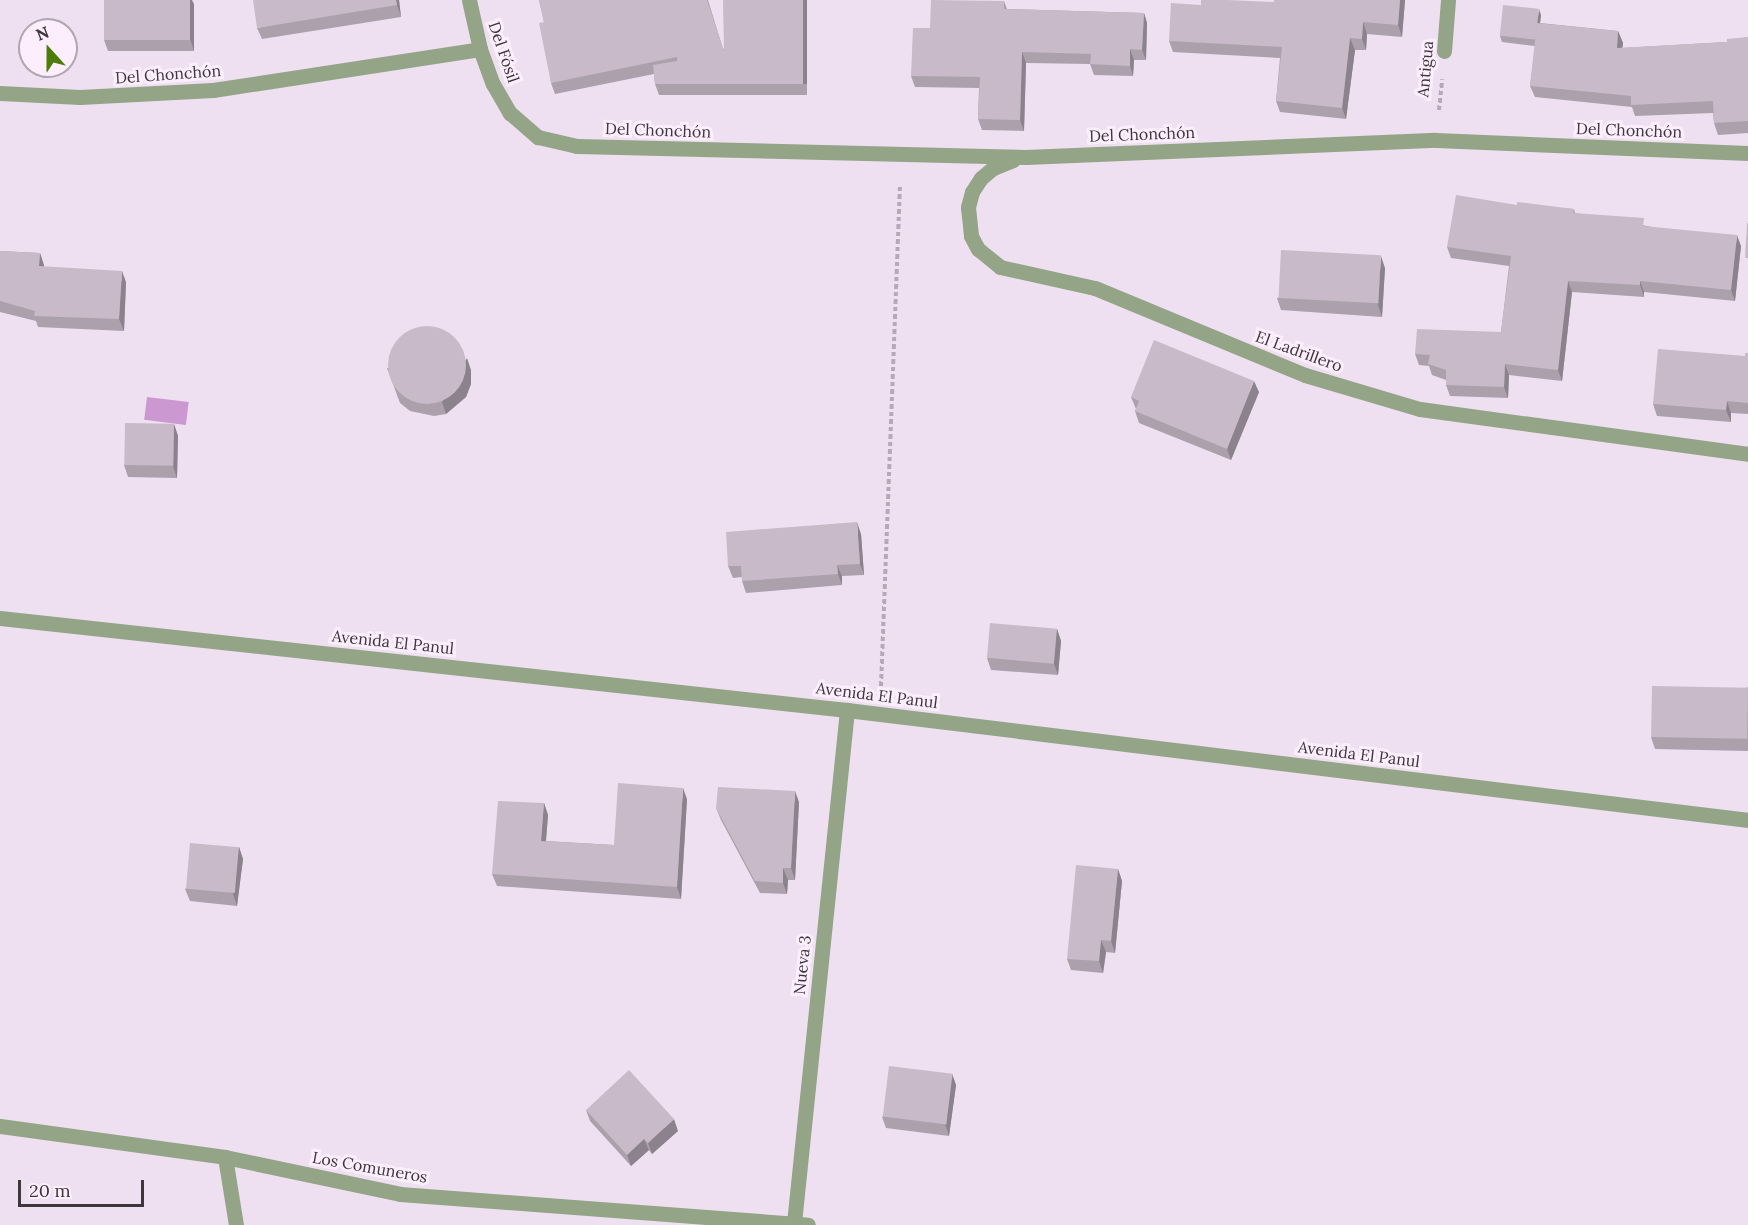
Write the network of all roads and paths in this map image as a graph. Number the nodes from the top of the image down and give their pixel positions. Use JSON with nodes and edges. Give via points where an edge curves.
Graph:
{"nodes":[{"id":1,"x":470,"y":0,"type":"edge"},
{"id":2,"x":1448,"y":0,"type":"edge"},
{"id":3,"x":480,"y":49,"type":"junction"},
{"id":4,"x":1444,"y":51,"type":"joint"},
{"id":5,"x":0,"y":93,"type":"edge"},
{"id":6,"x":538,"y":137,"type":"joint"},
{"id":7,"x":1437,"y":140,"type":"junction"},
{"id":8,"x":1748,"y":153,"type":"edge"},
{"id":9,"x":901,"y":154,"type":"junction"},
{"id":10,"x":1026,"y":157,"type":"junction"},
{"id":11,"x":1748,"y":454,"type":"edge"},
{"id":12,"x":0,"y":618,"type":"edge"},
{"id":13,"x":847,"y":710,"type":"junction"},
{"id":14,"x":880,"y":714,"type":"junction"},
{"id":15,"x":1748,"y":820,"type":"edge"},
{"id":16,"x":0,"y":1126,"type":"edge"},
{"id":17,"x":225,"y":1157,"type":"junction"},
{"id":18,"x":801,"y":1224,"type":"edge"},
{"id":19,"x":236,"y":1225,"type":"edge"}],
"edges":[{"from":1,"to":3,"type":"street","name":"Del Fósil"},
{"from":2,"to":4,"type":"street","name":"Antigua"},
{"from":3,"to":5,"type":"street","name":"Del Chonchón","via":[[213,90],[80,97]]},
{"from":3,"to":6,"type":"street","name":"Del Fósil","via":[[493,84],[510,113]]},
{"from":4,"to":7,"type":"path","name":"Antigua"},
{"from":6,"to":9,"type":"street","name":"Del Chonchón","via":[[577,146]]},
{"from":7,"to":8,"type":"street","name":"Del Chonchón"},
{"from":7,"to":10,"type":"street","name":"Del Chonchón"},
{"from":9,"to":10,"type":"street","name":"Del Chonchón"},
{"from":9,"to":14,"type":"path"},
{"from":10,"to":11,"type":"street","name":"El Ladrillero","via":[[993,168],[981,178],[968,207],[971,236],[978,249],[1000,267],[1095,288],[1305,375],[1420,409]]},
{"from":12,"to":13,"type":"street","name":"Avenida El Panul"},
{"from":13,"to":14,"type":"street","name":"Avenida El Panul"},
{"from":13,"to":18,"type":"street","name":"Nueva 3"},
{"from":14,"to":15,"type":"street","name":"Avenida El Panul"},
{"from":16,"to":17,"type":"street","name":"Los Comuneros"},
{"from":17,"to":18,"type":"street","name":"Los Comuneros","via":[[400,1194]]},
{"from":17,"to":19,"type":"street"}]}
